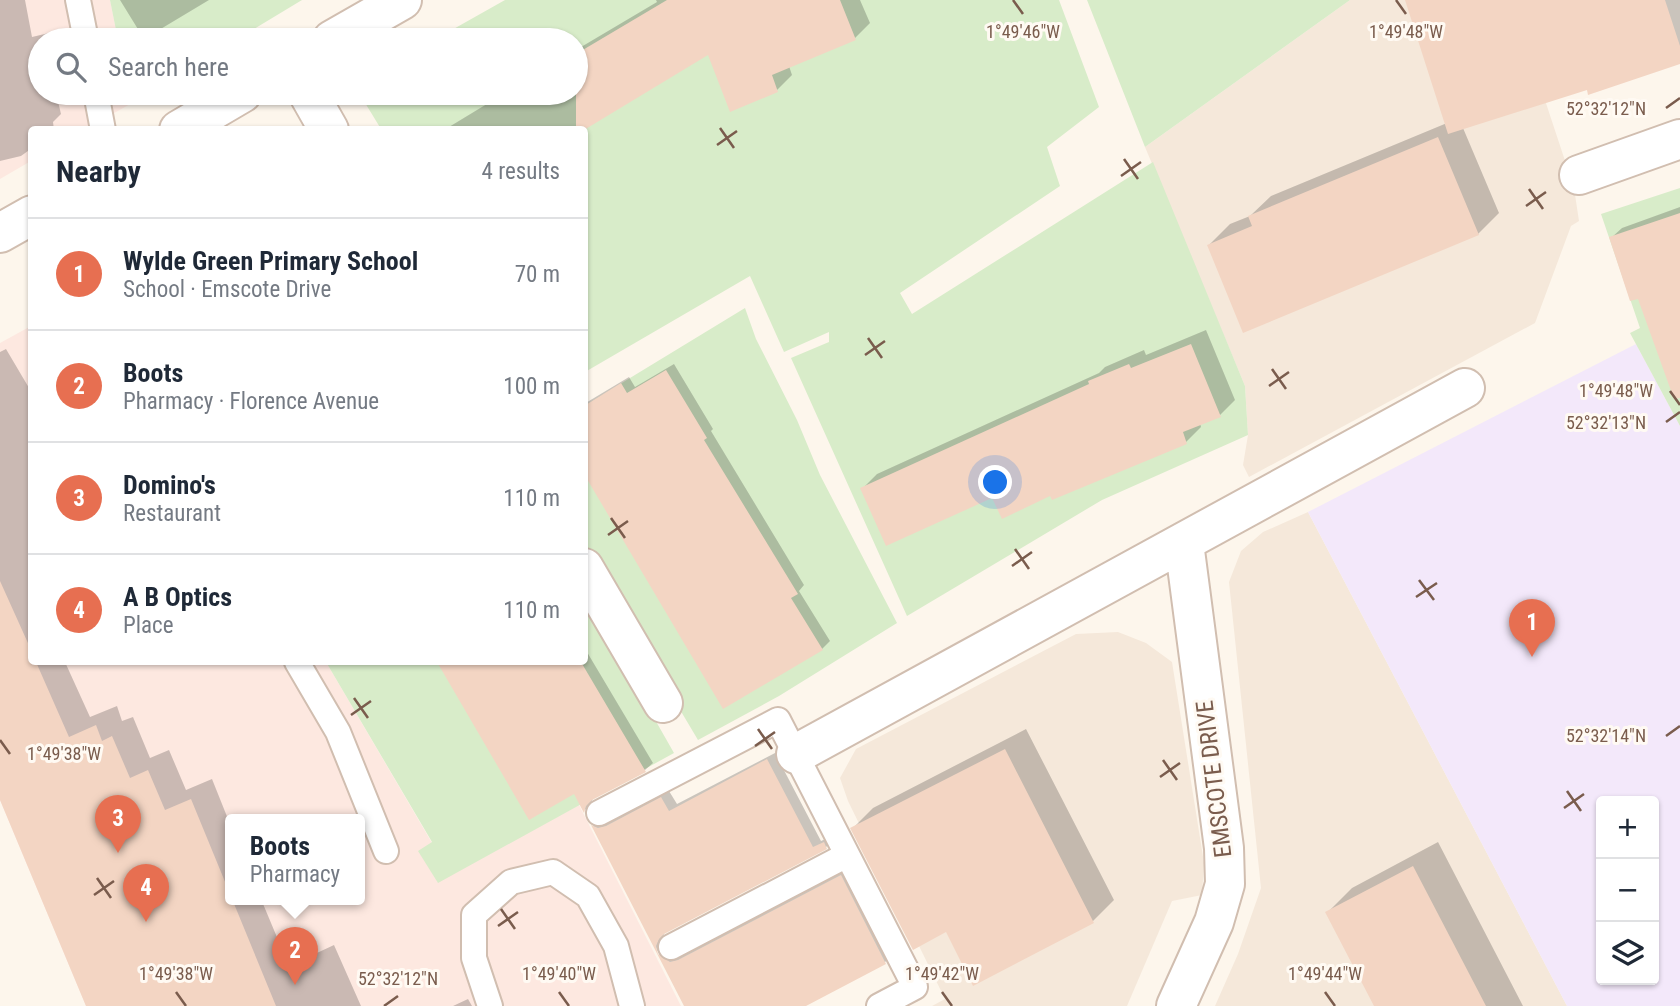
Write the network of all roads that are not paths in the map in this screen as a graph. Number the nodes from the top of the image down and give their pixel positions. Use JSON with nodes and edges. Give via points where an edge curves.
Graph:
{"nodes":[{"id":1,"x":78,"y":0,"type":"edge"},
{"id":2,"x":401,"y":0,"type":"edge"},
{"id":3,"x":84,"y":28,"type":"edge"},
{"id":4,"x":353,"y":28,"type":"edge"},
{"id":5,"x":98,"y":105,"type":"edge"},
{"id":6,"x":222,"y":105,"type":"edge"},
{"id":7,"x":315,"y":105,"type":"edge"},
{"id":8,"x":102,"y":126,"type":"edge"},
{"id":9,"x":186,"y":126,"type":"edge"},
{"id":10,"x":327,"y":126,"type":"edge"},
{"id":11,"x":1680,"y":139,"type":"edge"},
{"id":12,"x":1579,"y":175,"type":"dead end"},
{"id":13,"x":28,"y":217,"type":"edge"},
{"id":14,"x":0,"y":233,"type":"edge"},
{"id":15,"x":1465,"y":388,"type":"dead end"},
{"id":16,"x":1185,"y":543,"type":"junction"},
{"id":17,"x":588,"y":575,"type":"edge"},
{"id":18,"x":299,"y":665,"type":"edge"},
{"id":19,"x":663,"y":703,"type":"dead end"},
{"id":20,"x":796,"y":754,"type":"junction"},
{"id":21,"x":599,"y":813,"type":"dead end"},
{"id":22,"x":386,"y":851,"type":"dead end"},
{"id":23,"x":847,"y":855,"type":"junction"},
{"id":24,"x":671,"y":947,"type":"dead end"},
{"id":25,"x":630,"y":1000,"type":"edge"},
{"id":26,"x":490,"y":1006,"type":"edge"},
{"id":27,"x":879,"y":1006,"type":"edge"},
{"id":28,"x":1176,"y":1006,"type":"edge"}],
"edges":[{"from":1,"to":3,"type":"lane"},
{"from":2,"to":4,"type":"street"},
{"from":5,"to":8,"type":"lane"},
{"from":6,"to":9,"type":"street"},
{"from":7,"to":10,"type":"street"},
{"from":11,"to":12,"type":"street"},
{"from":13,"to":14,"type":"street"},
{"from":15,"to":16,"type":"street"},
{"from":16,"to":20,"type":"street"},
{"from":16,"to":28,"type":"street","name":"EMSCOTE DRIVE","via":[[1225,884],[1214,922]]},
{"from":17,"to":19,"type":"street"},
{"from":18,"to":22,"type":"lane","via":[[338,732]]},
{"from":20,"to":21,"type":"lane","via":[[778,720]]},
{"from":20,"to":23,"type":"lane"},
{"from":23,"to":24,"type":"lane"},
{"from":23,"to":27,"type":"lane","via":[[915,987]]},
{"from":25,"to":26,"type":"lane","via":[[617,946],[588,896],[553,872],[511,882],[474,915],[474,958]]}]}
